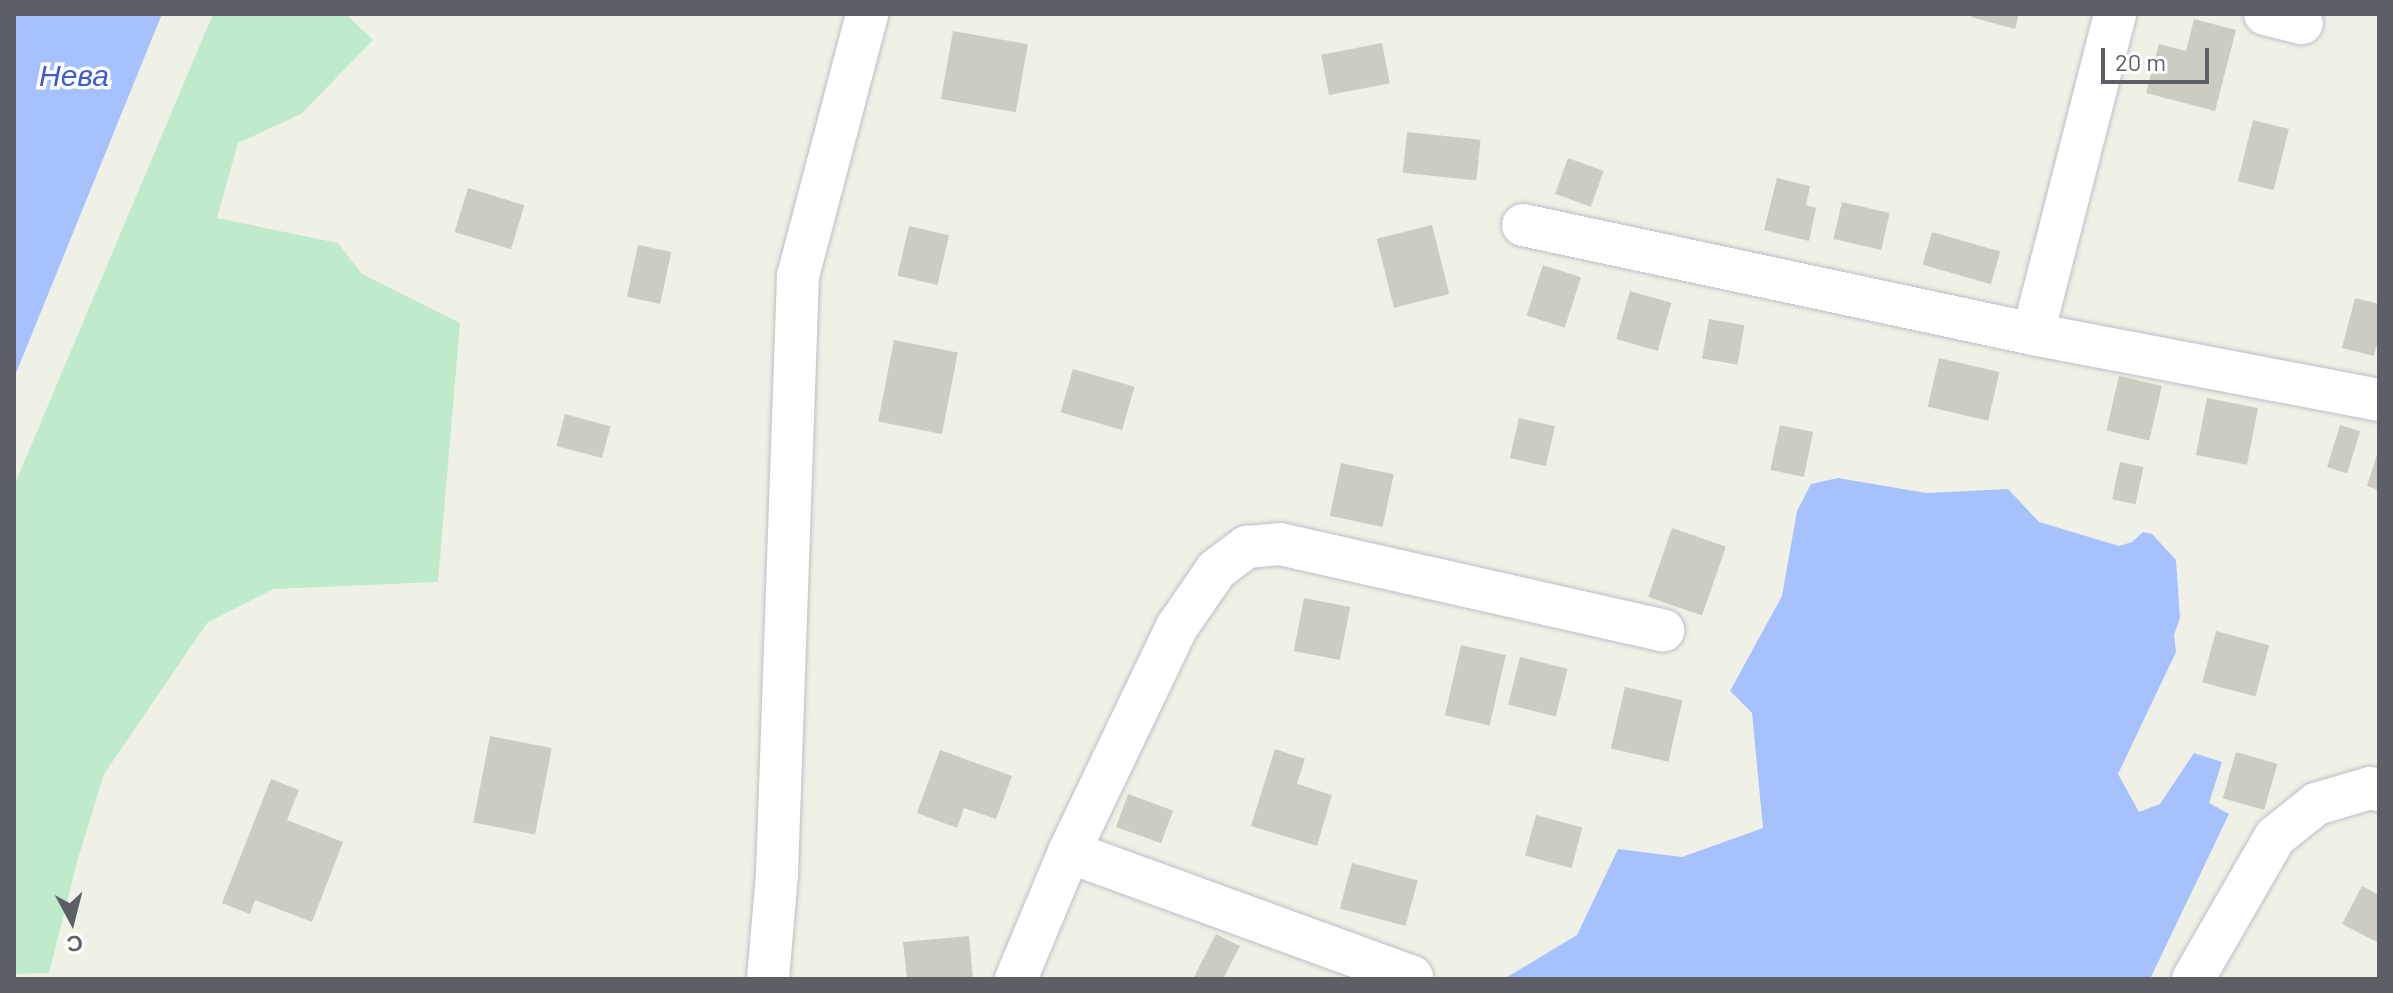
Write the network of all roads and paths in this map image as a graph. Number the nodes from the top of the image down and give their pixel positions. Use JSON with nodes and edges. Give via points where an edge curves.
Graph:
{"nodes":[{"id":1,"x":867,"y":14,"type":"edge"},
{"id":2,"x":2115,"y":14,"type":"edge"},
{"id":3,"x":1523,"y":225,"type":"dead end"},
{"id":4,"x":2033,"y":334,"type":"junction"},
{"id":5,"x":2379,"y":400,"type":"edge"},
{"id":6,"x":1663,"y":630,"type":"dead end"},
{"id":7,"x":2379,"y":790,"type":"edge"},
{"id":8,"x":1069,"y":852,"type":"junction"},
{"id":9,"x":1412,"y":977,"type":"edge"},
{"id":10,"x":768,"y":979,"type":"edge"},
{"id":11,"x":1016,"y":979,"type":"edge"},
{"id":12,"x":2193,"y":979,"type":"edge"}],
"edges":[{"from":1,"to":10,"type":"street","via":[[798,276],[777,874]]},
{"from":2,"to":4,"type":"street"},
{"from":3,"to":4,"type":"street"},
{"from":4,"to":5,"type":"street"},
{"from":6,"to":8,"type":"street","via":[[1280,544],[1247,547],[1216,570],[1177,627]]},
{"from":7,"to":12,"type":"street","via":[[2316,804],[2275,837]]},
{"from":8,"to":9,"type":"street"},
{"from":8,"to":11,"type":"street"}]}
